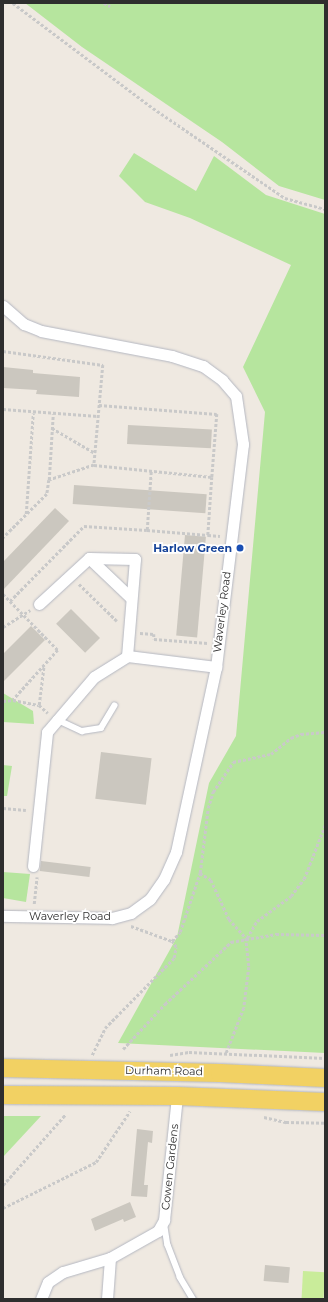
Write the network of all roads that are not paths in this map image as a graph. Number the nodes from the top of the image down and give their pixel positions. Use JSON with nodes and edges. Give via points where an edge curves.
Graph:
{"nodes":[{"id":1,"x":5,"y":312,"type":"edge"},
{"id":2,"x":89,"y":558,"type":"junction"},
{"id":3,"x":131,"y":598,"type":"junction"},
{"id":4,"x":39,"y":604,"type":"road end"},
{"id":5,"x":126,"y":656,"type":"junction"},
{"id":6,"x":216,"y":667,"type":"junction"},
{"id":7,"x":114,"y":706,"type":"dead end"},
{"id":8,"x":56,"y":719,"type":"junction"},
{"id":9,"x":33,"y":866,"type":"road end"},
{"id":10,"x":3,"y":916,"type":"edge"},
{"id":11,"x":3,"y":1068,"type":"edge"},
{"id":12,"x":325,"y":1078,"type":"edge"},
{"id":13,"x":3,"y":1095,"type":"edge"},
{"id":14,"x":177,"y":1096,"type":"junction"},
{"id":15,"x":322,"y":1102,"type":"edge"},
{"id":16,"x":164,"y":1220,"type":"junction"},
{"id":17,"x":110,"y":1258,"type":"junction"},
{"id":18,"x":41,"y":1299,"type":"edge"},
{"id":19,"x":107,"y":1299,"type":"edge"},
{"id":20,"x":194,"y":1299,"type":"edge"}],
"edges":[{"from":1,"to":6,"type":"street","name":"Waverley Road","via":[[41,331],[172,356],[203,366],[222,380],[236,396],[243,444]]},
{"from":2,"to":3,"type":"street"},
{"from":2,"to":3,"type":"street","via":[[134,560]]},
{"from":2,"to":4,"type":"street"},
{"from":3,"to":5,"type":"street"},
{"from":5,"to":6,"type":"street"},
{"from":5,"to":8,"type":"street","via":[[94,678]]},
{"from":6,"to":10,"type":"street","name":"Waverley Road","via":[[176,852],[164,879],[150,899],[131,913],[112,918]]},
{"from":7,"to":8,"type":"lane","via":[[101,728],[82,731]]},
{"from":8,"to":9,"type":"street","via":[[47,732]]},
{"from":11,"to":12,"type":"main road","name":"Durham Road"},
{"from":13,"to":14,"type":"main road"},
{"from":14,"to":15,"type":"main road"},
{"from":14,"to":16,"type":"street","name":"Cowen Gardens"},
{"from":16,"to":17,"type":"street","name":"Cowen Gardens","via":[[158,1231]]},
{"from":16,"to":20,"type":"lane","via":[[180,1277]]},
{"from":17,"to":18,"type":"street","name":"Cowen Gardens","via":[[63,1272],[48,1282]]},
{"from":17,"to":19,"type":"street"}]}
